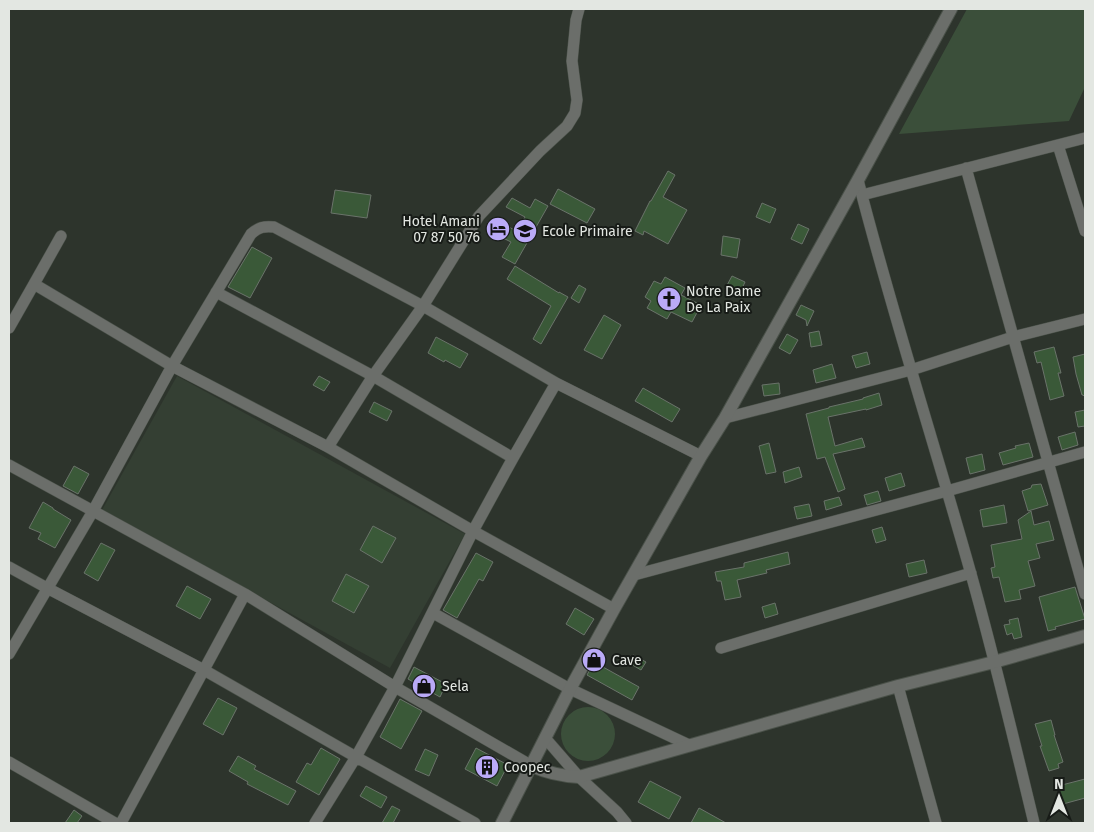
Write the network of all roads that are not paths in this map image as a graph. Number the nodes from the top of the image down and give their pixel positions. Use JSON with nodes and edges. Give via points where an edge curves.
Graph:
{"nodes":[{"id":1,"x":578,"y":9,"type":"edge"},
{"id":2,"x":951,"y":9,"type":"edge"},
{"id":3,"x":1085,"y":138,"type":"edge"},
{"id":4,"x":1058,"y":145,"type":"junction"},
{"id":5,"x":966,"y":168,"type":"junction"},
{"id":6,"x":858,"y":180,"type":"junction"},
{"id":7,"x":862,"y":195,"type":"junction"},
{"id":8,"x":1085,"y":231,"type":"edge"},
{"id":9,"x":60,"y":236,"type":"dead end"},
{"id":10,"x":34,"y":284,"type":"junction"},
{"id":11,"x":216,"y":292,"type":"junction"},
{"id":12,"x":423,"y":306,"type":"junction"},
{"id":13,"x":1085,"y":319,"type":"edge"},
{"id":14,"x":9,"y":328,"type":"edge"},
{"id":15,"x":1013,"y":337,"type":"junction"},
{"id":16,"x":172,"y":366,"type":"junction"},
{"id":17,"x":910,"y":370,"type":"junction"},
{"id":18,"x":373,"y":376,"type":"junction"},
{"id":19,"x":556,"y":383,"type":"junction"},
{"id":20,"x":725,"y":418,"type":"junction"},
{"id":21,"x":328,"y":447,"type":"junction"},
{"id":22,"x":1085,"y":452,"type":"edge"},
{"id":23,"x":700,"y":456,"type":"junction"},
{"id":24,"x":513,"y":458,"type":"junction"},
{"id":25,"x":1048,"y":462,"type":"junction"},
{"id":26,"x":9,"y":465,"type":"edge"},
{"id":27,"x":947,"y":491,"type":"junction"},
{"id":28,"x":93,"y":511,"type":"junction"},
{"id":29,"x":473,"y":532,"type":"junction"},
{"id":30,"x":9,"y":567,"type":"edge"},
{"id":31,"x":971,"y":573,"type":"junction"},
{"id":32,"x":634,"y":575,"type":"junction"},
{"id":33,"x":46,"y":588,"type":"junction"},
{"id":34,"x":245,"y":594,"type":"junction"},
{"id":35,"x":1085,"y":594,"type":"edge"},
{"id":36,"x":614,"y":609,"type":"junction"},
{"id":37,"x":433,"y":613,"type":"junction"},
{"id":38,"x":1085,"y":636,"type":"edge"},
{"id":39,"x":721,"y":648,"type":"dead end"},
{"id":40,"x":9,"y":654,"type":"edge"},
{"id":41,"x":994,"y":662,"type":"junction"},
{"id":42,"x":204,"y":670,"type":"junction"},
{"id":43,"x":898,"y":686,"type":"junction"},
{"id":44,"x":396,"y":687,"type":"junction"},
{"id":45,"x":570,"y":689,"type":"junction"},
{"id":46,"x":546,"y":738,"type":"junction"},
{"id":47,"x":689,"y":745,"type":"junction"},
{"id":48,"x":356,"y":757,"type":"junction"},
{"id":49,"x":9,"y":762,"type":"edge"},
{"id":50,"x":532,"y":766,"type":"junction"},
{"id":51,"x":579,"y":777,"type":"junction"},
{"id":52,"x":116,"y":823,"type":"edge"},
{"id":53,"x":121,"y":823,"type":"edge"},
{"id":54,"x":315,"y":823,"type":"edge"},
{"id":55,"x":474,"y":823,"type":"edge"},
{"id":56,"x":502,"y":823,"type":"edge"},
{"id":57,"x":626,"y":823,"type":"edge"},
{"id":58,"x":936,"y":823,"type":"edge"},
{"id":59,"x":1034,"y":823,"type":"edge"}],
"edges":[{"from":1,"to":12,"type":"street","via":[[572,60],[577,100],[575,113],[567,126],[479,216]]},
{"from":2,"to":6,"type":"street"},
{"from":3,"to":4,"type":"street"},
{"from":4,"to":5,"type":"street"},
{"from":4,"to":8,"type":"street"},
{"from":5,"to":7,"type":"street"},
{"from":5,"to":15,"type":"street"},
{"from":6,"to":7,"type":"street"},
{"from":6,"to":20,"type":"street"},
{"from":7,"to":17,"type":"street"},
{"from":9,"to":10,"type":"street"},
{"from":10,"to":14,"type":"street"},
{"from":10,"to":16,"type":"street"},
{"from":11,"to":12,"type":"street","via":[[251,234],[263,226],[274,227]]},
{"from":11,"to":16,"type":"street"},
{"from":11,"to":18,"type":"street"},
{"from":12,"to":18,"type":"street"},
{"from":12,"to":19,"type":"street"},
{"from":13,"to":15,"type":"street"},
{"from":15,"to":17,"type":"street"},
{"from":15,"to":25,"type":"street"},
{"from":16,"to":21,"type":"street"},
{"from":16,"to":28,"type":"street"},
{"from":17,"to":20,"type":"street"},
{"from":17,"to":27,"type":"street"},
{"from":18,"to":21,"type":"street"},
{"from":18,"to":24,"type":"street"},
{"from":19,"to":23,"type":"street"},
{"from":19,"to":24,"type":"street"},
{"from":20,"to":23,"type":"street"},
{"from":21,"to":29,"type":"street"},
{"from":22,"to":25,"type":"street"},
{"from":23,"to":32,"type":"street"},
{"from":24,"to":29,"type":"street"},
{"from":25,"to":27,"type":"street"},
{"from":25,"to":35,"type":"street"},
{"from":26,"to":28,"type":"street"},
{"from":27,"to":31,"type":"street"},
{"from":27,"to":32,"type":"street"},
{"from":28,"to":33,"type":"street"},
{"from":28,"to":34,"type":"street"},
{"from":29,"to":36,"type":"street"},
{"from":29,"to":37,"type":"street"},
{"from":30,"to":33,"type":"street"},
{"from":31,"to":39,"type":"street"},
{"from":31,"to":41,"type":"street"},
{"from":32,"to":36,"type":"street"},
{"from":33,"to":40,"type":"street"},
{"from":33,"to":42,"type":"street"},
{"from":34,"to":42,"type":"street"},
{"from":34,"to":44,"type":"street"},
{"from":36,"to":45,"type":"street"},
{"from":37,"to":44,"type":"street"},
{"from":37,"to":45,"type":"street"},
{"from":38,"to":41,"type":"street"},
{"from":41,"to":43,"type":"street"},
{"from":41,"to":59,"type":"street"},
{"from":42,"to":48,"type":"street"},
{"from":42,"to":53,"type":"street"},
{"from":43,"to":47,"type":"street"},
{"from":43,"to":58,"type":"street"},
{"from":44,"to":48,"type":"street"},
{"from":44,"to":50,"type":"street"},
{"from":45,"to":46,"type":"street"},
{"from":45,"to":47,"type":"street"},
{"from":46,"to":50,"type":"street"},
{"from":46,"to":51,"type":"street"},
{"from":47,"to":51,"type":"street"},
{"from":48,"to":54,"type":"street"},
{"from":48,"to":55,"type":"street"},
{"from":49,"to":52,"type":"street"},
{"from":50,"to":51,"type":"street","via":[[545,772]]},
{"from":50,"to":56,"type":"street"},
{"from":51,"to":57,"type":"street"}]}
